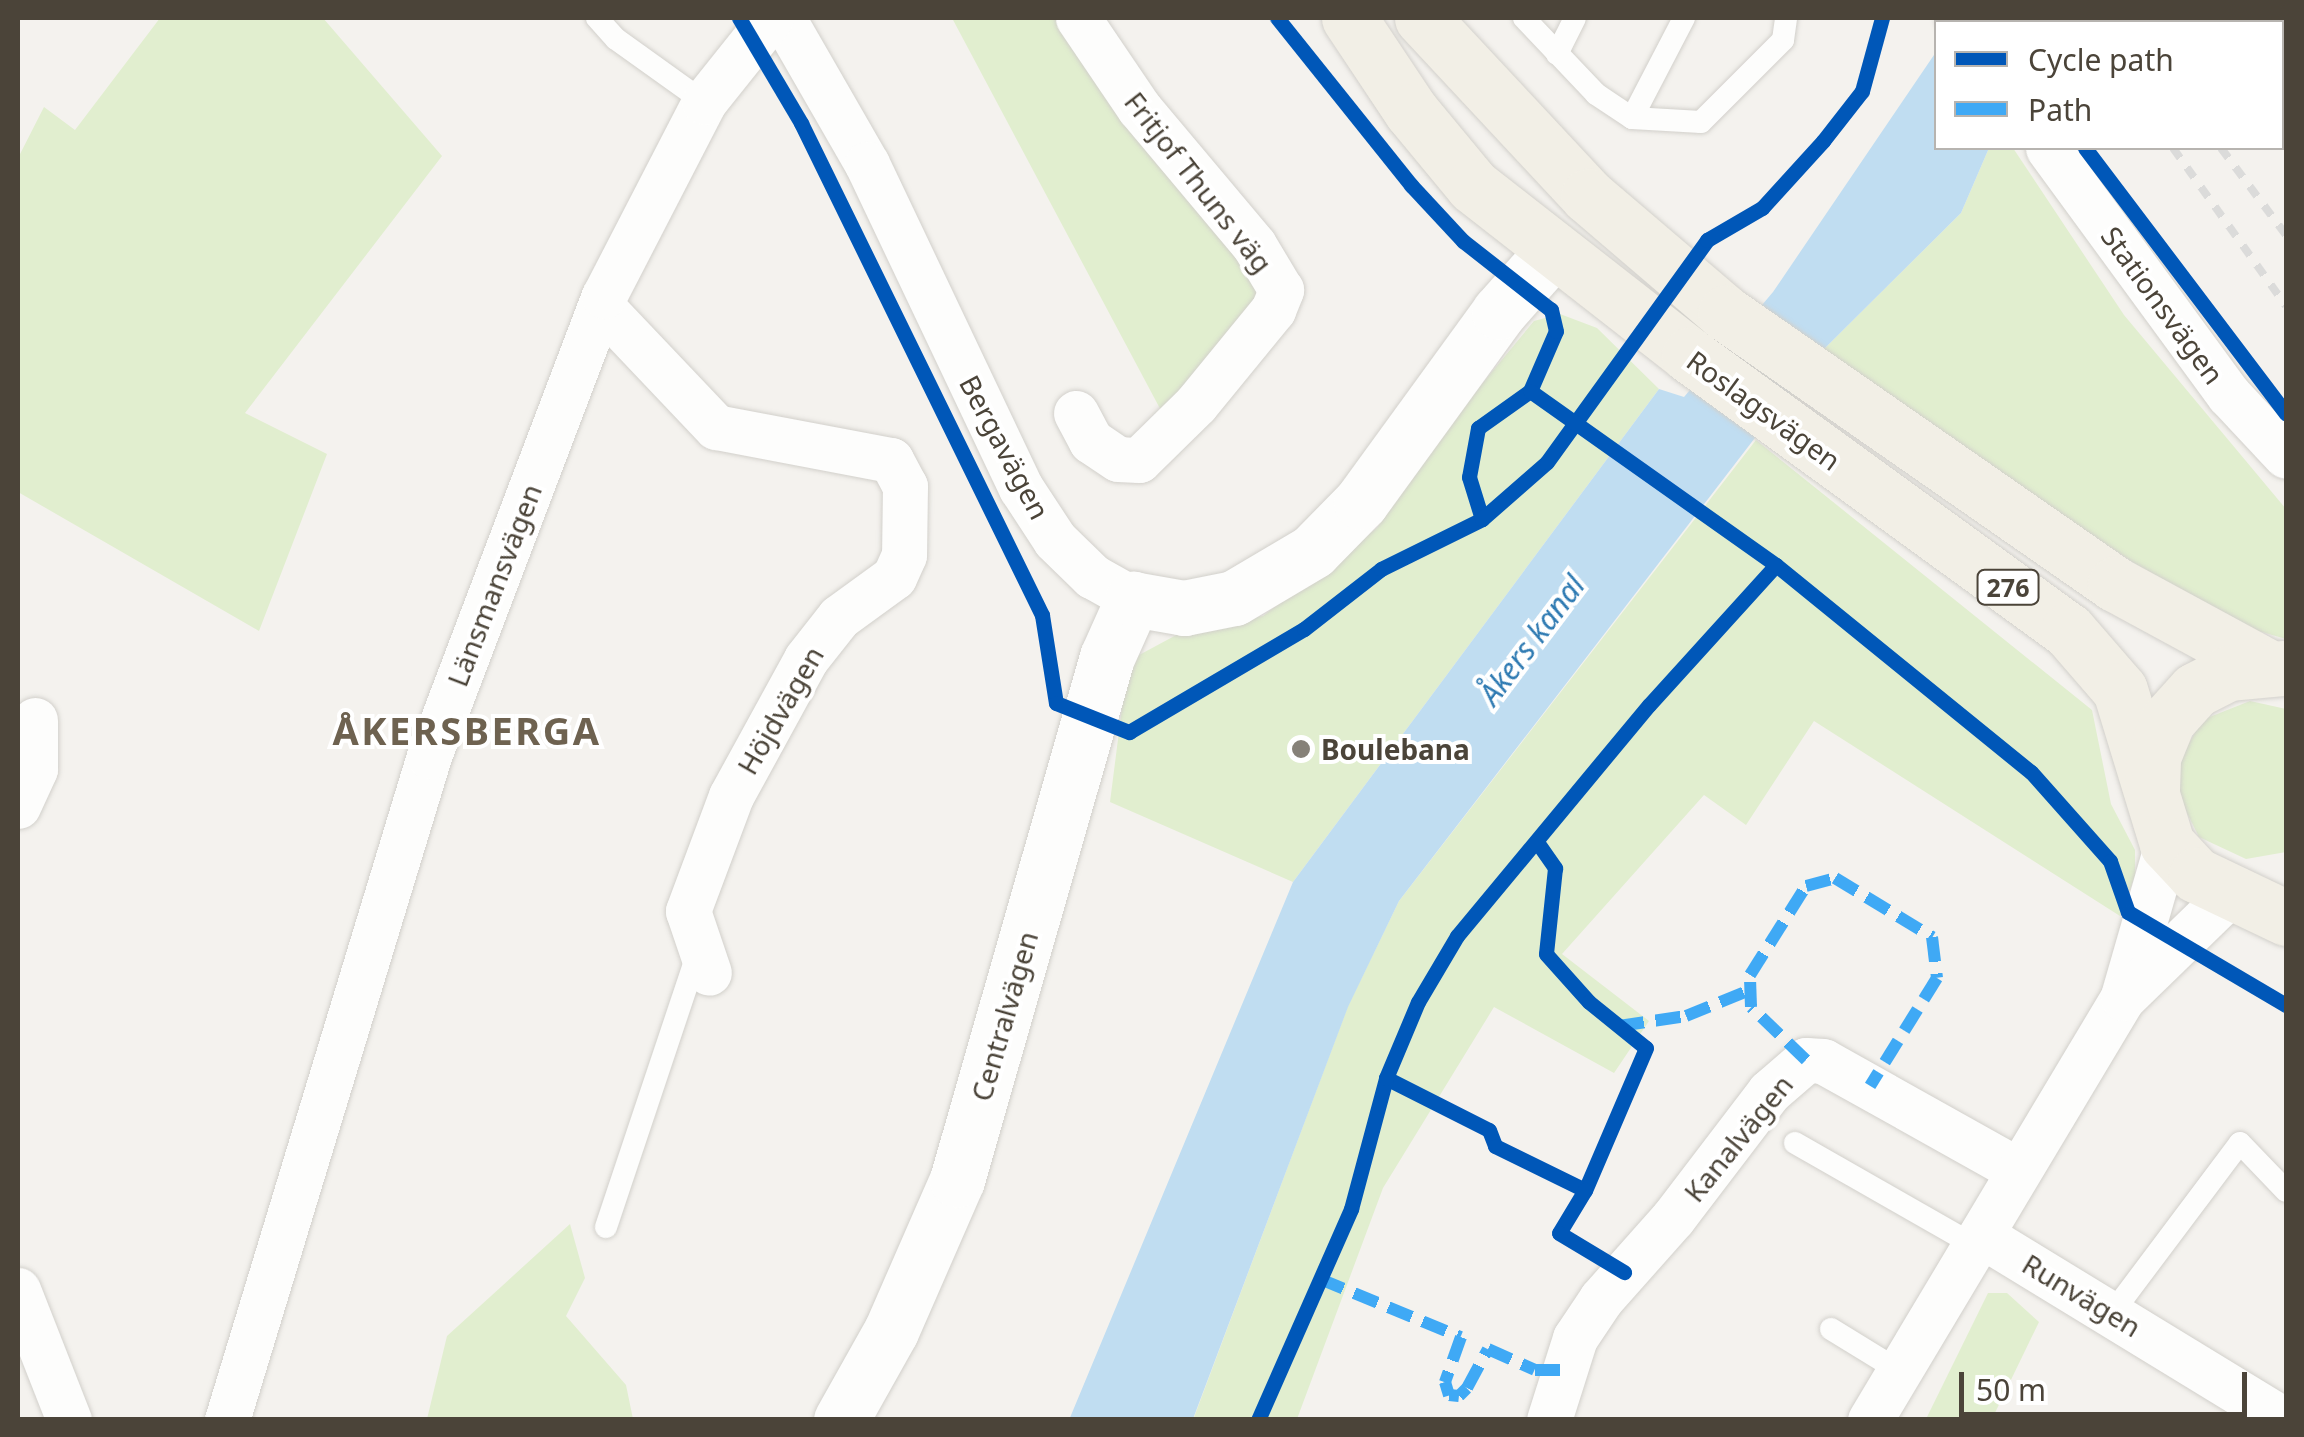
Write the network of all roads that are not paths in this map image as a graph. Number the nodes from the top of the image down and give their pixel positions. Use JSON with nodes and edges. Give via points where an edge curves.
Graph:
{"nodes":[{"id":1,"x":597,"y":18,"type":"edge"},
{"id":2,"x":771,"y":18,"type":"edge"},
{"id":3,"x":783,"y":18,"type":"edge"},
{"id":4,"x":1078,"y":18,"type":"edge"},
{"id":5,"x":1349,"y":18,"type":"edge"},
{"id":6,"x":1422,"y":18,"type":"edge"},
{"id":7,"x":1524,"y":18,"type":"edge"},
{"id":8,"x":1575,"y":18,"type":"edge"},
{"id":9,"x":1684,"y":18,"type":"edge"},
{"id":10,"x":1786,"y":18,"type":"edge"},
{"id":11,"x":1557,"y":54,"type":"junction"},
{"id":12,"x":704,"y":102,"type":"junction"},
{"id":13,"x":1632,"y":118,"type":"junction"},
{"id":14,"x":2049,"y":150,"type":"edge"},
{"id":15,"x":1552,"y":251,"type":"junction"},
{"id":16,"x":601,"y":306,"type":"junction"},
{"id":17,"x":1724,"y":313,"type":"junction"},
{"id":18,"x":1076,"y":413,"type":"dead end"},
{"id":19,"x":2286,"y":456,"type":"edge"},
{"id":20,"x":1133,"y":599,"type":"junction"},
{"id":21,"x":2277,"y":667,"type":"edge"},
{"id":22,"x":36,"y":720,"type":"dead end"},
{"id":23,"x":18,"y":806,"type":"edge"},
{"id":24,"x":2160,"y":825,"type":"junction"},
{"id":25,"x":2263,"y":902,"type":"edge"},
{"id":26,"x":706,"y":957,"type":"joint"},
{"id":27,"x":2123,"y":998,"type":"junction"},
{"id":28,"x":1795,"y":1143,"type":"dead end"},
{"id":29,"x":2018,"y":1170,"type":"junction"},
{"id":30,"x":2286,"y":1191,"type":"edge"},
{"id":31,"x":606,"y":1227,"type":"dead end"},
{"id":32,"x":1978,"y":1240,"type":"junction"},
{"id":33,"x":19,"y":1295,"type":"edge"},
{"id":34,"x":2113,"y":1312,"type":"junction"},
{"id":35,"x":1831,"y":1329,"type":"dead end"},
{"id":36,"x":1898,"y":1370,"type":"junction"},
{"id":37,"x":69,"y":1420,"type":"edge"},
{"id":38,"x":227,"y":1420,"type":"edge"},
{"id":39,"x":841,"y":1420,"type":"edge"},
{"id":40,"x":1549,"y":1420,"type":"edge"},
{"id":41,"x":1870,"y":1420,"type":"edge"},
{"id":42,"x":2284,"y":1420,"type":"edge"}],
"edges":[{"from":1,"to":12,"type":"lane"},
{"from":2,"to":12,"type":"street","name":"Länsmansvägen"},
{"from":3,"to":20,"type":"street","name":"Bergavägen","via":[[867,164],[1021,488],[1055,540],[1092,576]]},
{"from":4,"to":18,"type":"street","name":"Fritjof Thuns väg","via":[[1139,108],[1254,245],[1281,290],[1273,310],[1196,404],[1138,460],[1118,460],[1091,441]]},
{"from":5,"to":15,"type":"main road","name":"Roslagsvägen","number":"276","via":[[1411,111],[1474,186]]},
{"from":6,"to":17,"type":"main road","name":"Roslagsvägen","number":"276","via":[[1588,196]]},
{"from":7,"to":11,"type":"lane"},
{"from":8,"to":11,"type":"lane"},
{"from":9,"to":13,"type":"lane"},
{"from":10,"to":13,"type":"lane","via":[[1783,40],[1700,122]]},
{"from":11,"to":13,"type":"lane","via":[[1596,94]]},
{"from":12,"to":16,"type":"street","name":"Länsmansvägen"},
{"from":14,"to":19,"type":"street","name":"Stationsvägen","via":[[2229,395]]},
{"from":15,"to":17,"type":"main road","via":[[1590,245],[1676,306]]},
{"from":15,"to":20,"type":"street","name":"Bergavägen","via":[[1499,312],[1361,502],[1313,550],[1234,598],[1184,608]]},
{"from":15,"to":24,"type":"main road","name":"Roslagsvägen","number":"276","via":[[2068,630],[2120,690]]},
{"from":16,"to":26,"type":"street","name":"Höjdvägen","via":[[716,427],[891,460],[905,486],[904,555],[894,577],[839,617],[806,659],[731,796],[688,911]]},
{"from":16,"to":38,"type":"street","name":"Länsmansvägen","via":[[429,756]]},
{"from":17,"to":21,"type":"main road","name":"Roslagsvägen","number":"276","via":[[2114,584]]},
{"from":20,"to":39,"type":"street","name":"Centralvägen","via":[[1107,657],[957,1180],[891,1331]]},
{"from":21,"to":24,"type":"main road","name":"Roslagsvägen","number":"276","via":[[2228,673],[2196,690],[2168,720],[2153,757]]},
{"from":22,"to":23,"type":"street","via":[[36,768]]},
{"from":24,"to":25,"type":"main road","name":"Roslagsvägen","number":"276","via":[[2196,875]]},
{"from":24,"to":27,"type":"street"},
{"from":25,"to":27,"type":"street"},
{"from":26,"to":31,"type":"lane"},
{"from":27,"to":29,"type":"street"},
{"from":28,"to":32,"type":"lane"},
{"from":29,"to":32,"type":"street"},
{"from":29,"to":40,"type":"street","name":"Kanalvägen","via":[[1823,1061],[1806,1060],[1768,1092],[1601,1299],[1574,1338]]},
{"from":30,"to":34,"type":"lane","via":[[2240,1143]]},
{"from":32,"to":34,"type":"street","name":"Runvägen"},
{"from":32,"to":36,"type":"street"},
{"from":33,"to":37,"type":"street"},
{"from":34,"to":42,"type":"street","name":"Runvägen"},
{"from":35,"to":36,"type":"lane"},
{"from":36,"to":41,"type":"street"}]}
